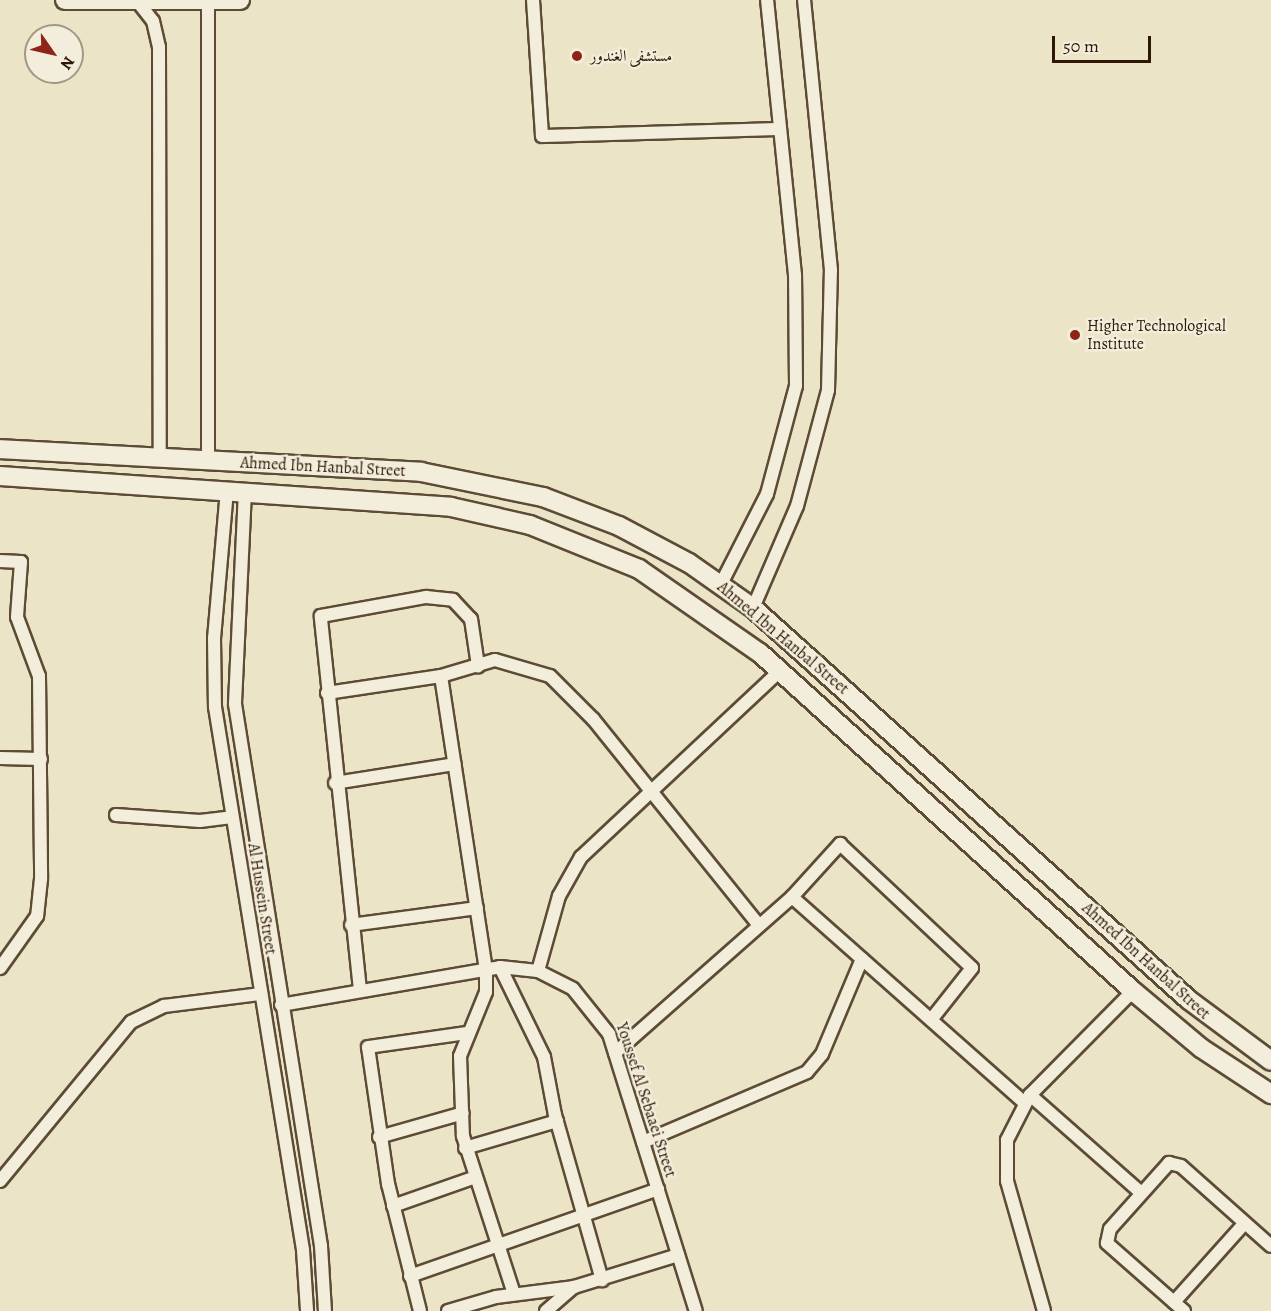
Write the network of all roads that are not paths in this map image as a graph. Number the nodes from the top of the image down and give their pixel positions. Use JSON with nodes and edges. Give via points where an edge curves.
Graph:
{"nodes":[{"id":1,"x":65,"y":0,"type":"edge"},
{"id":2,"x":240,"y":0,"type":"edge"},
{"id":3,"x":533,"y":0,"type":"edge"},
{"id":4,"x":767,"y":0,"type":"edge"},
{"id":5,"x":804,"y":0,"type":"edge"},
{"id":6,"x":138,"y":2,"type":"junction"},
{"id":7,"x":208,"y":2,"type":"junction"},
{"id":8,"x":780,"y":129,"type":"junction"},
{"id":9,"x":0,"y":449,"type":"edge"},
{"id":10,"x":160,"y":458,"type":"junction"},
{"id":11,"x":208,"y":461,"type":"junction"},
{"id":12,"x":0,"y":476,"type":"edge"},
{"id":13,"x":503,"y":486,"type":"junction"},
{"id":14,"x":236,"y":491,"type":"junction"},
{"id":15,"x":495,"y":515,"type":"junction"},
{"id":16,"x":0,"y":561,"type":"edge"},
{"id":17,"x":721,"y":584,"type":"junction"},
{"id":18,"x":753,"y":608,"type":"junction"},
{"id":19,"x":478,"y":666,"type":"junction"},
{"id":20,"x":781,"y":670,"type":"junction"},
{"id":21,"x":441,"y":676,"type":"junction"},
{"id":22,"x":327,"y":693,"type":"junction"},
{"id":23,"x":237,"y":724,"type":"junction"},
{"id":24,"x":218,"y":729,"type":"junction"},
{"id":25,"x":0,"y":758,"type":"edge"},
{"id":26,"x":41,"y":759,"type":"junction"},
{"id":27,"x":455,"y":764,"type":"junction"},
{"id":28,"x":933,"y":769,"type":"junction"},
{"id":29,"x":335,"y":783,"type":"junction"},
{"id":30,"x":914,"y":790,"type":"junction"},
{"id":31,"x":651,"y":793,"type":"junction"},
{"id":32,"x":116,"y":815,"type":"dead end"},
{"id":33,"x":232,"y":817,"type":"junction"},
{"id":34,"x":792,"y":897,"type":"junction"},
{"id":35,"x":477,"y":908,"type":"junction"},
{"id":36,"x":757,"y":923,"type":"junction"},
{"id":37,"x":351,"y":925,"type":"junction"},
{"id":38,"x":862,"y":959,"type":"junction"},
{"id":39,"x":500,"y":967,"type":"junction"},
{"id":40,"x":0,"y":968,"type":"edge"},
{"id":41,"x":486,"y":969,"type":"junction"},
{"id":42,"x":538,"y":971,"type":"junction"},
{"id":43,"x":360,"y":990,"type":"junction"},
{"id":44,"x":1133,"y":991,"type":"junction"},
{"id":45,"x":261,"y":994,"type":"junction"},
{"id":46,"x":281,"y":1005,"type":"junction"},
{"id":47,"x":931,"y":1020,"type":"junction"},
{"id":48,"x":466,"y":1033,"type":"junction"},
{"id":49,"x":615,"y":1053,"type":"junction"},
{"id":50,"x":1271,"y":1061,"type":"edge"},
{"id":51,"x":1271,"y":1094,"type":"edge"},
{"id":52,"x":1027,"y":1099,"type":"junction"},
{"id":53,"x":463,"y":1113,"type":"junction"},
{"id":54,"x":557,"y":1121,"type":"junction"},
{"id":55,"x":379,"y":1137,"type":"junction"},
{"id":56,"x":643,"y":1142,"type":"junction"},
{"id":57,"x":465,"y":1148,"type":"junction"},
{"id":58,"x":473,"y":1178,"type":"junction"},
{"id":59,"x":0,"y":1181,"type":"edge"},
{"id":60,"x":658,"y":1189,"type":"junction"},
{"id":61,"x":1141,"y":1193,"type":"junction"},
{"id":62,"x":393,"y":1206,"type":"junction"},
{"id":63,"x":584,"y":1216,"type":"junction"},
{"id":64,"x":1245,"y":1223,"type":"junction"},
{"id":65,"x":321,"y":1246,"type":"junction"},
{"id":66,"x":497,"y":1246,"type":"junction"},
{"id":67,"x":1271,"y":1246,"type":"edge"},
{"id":68,"x":303,"y":1250,"type":"junction"},
{"id":69,"x":678,"y":1256,"type":"junction"},
{"id":70,"x":410,"y":1276,"type":"junction"},
{"id":71,"x":602,"y":1280,"type":"junction"},
{"id":72,"x":574,"y":1287,"type":"junction"},
{"id":73,"x":514,"y":1294,"type":"junction"},
{"id":74,"x":1174,"y":1302,"type":"junction"},
{"id":75,"x":307,"y":1311,"type":"edge"},
{"id":76,"x":325,"y":1311,"type":"edge"},
{"id":77,"x":420,"y":1311,"type":"edge"},
{"id":78,"x":448,"y":1311,"type":"edge"},
{"id":79,"x":546,"y":1311,"type":"edge"},
{"id":80,"x":696,"y":1311,"type":"edge"},
{"id":81,"x":1044,"y":1311,"type":"edge"},
{"id":82,"x":1184,"y":1311,"type":"edge"}],
"edges":[{"from":1,"to":6,"type":"street"},
{"from":2,"to":7,"type":"street"},
{"from":3,"to":8,"type":"street","via":[[542,136]]},
{"from":4,"to":8,"type":"street"},
{"from":5,"to":18,"type":"street","via":[[831,270],[828,390],[797,506]]},
{"from":6,"to":7,"type":"street"},
{"from":6,"to":10,"type":"street","via":[[153,21],[159,47]]},
{"from":7,"to":11,"type":"street"},
{"from":8,"to":17,"type":"street","via":[[800,331],[796,386],[767,494]]},
{"from":9,"to":10,"type":"street","name":"Ahmed Ibn Hanbal Street"},
{"from":10,"to":11,"type":"street","name":"Ahmed Ibn Hanbal Street"},
{"from":11,"to":13,"type":"street","name":"Ahmed Ibn Hanbal Street","via":[[422,472]]},
{"from":12,"to":14,"type":"street","name":"Ahmed Ibn Hanbal Street"},
{"from":13,"to":15,"type":"street"},
{"from":13,"to":17,"type":"street","name":"Ahmed Ibn Hanbal Street","via":[[619,526]]},
{"from":14,"to":15,"type":"street","name":"Ahmed Ibn Hanbal Street","via":[[411,501]]},
{"from":14,"to":23,"type":"street","name":"Al Hussein Street"},
{"from":14,"to":24,"type":"street","name":"Al Hussein Street","via":[[214,638]]},
{"from":15,"to":20,"type":"street","name":"Ahmed Ibn Hanbal Street","via":[[569,538],[639,569]]},
{"from":16,"to":26,"type":"street","via":[[21,562],[17,617],[39,676]]},
{"from":17,"to":18,"type":"street","name":"Ahmed Ibn Hanbal Street"},
{"from":18,"to":28,"type":"street","name":"Ahmed Ibn Hanbal Street"},
{"from":19,"to":21,"type":"street"},
{"from":19,"to":22,"type":"street","via":[[471,619],[464,608],[447,598],[426,597],[321,616]]},
{"from":19,"to":31,"type":"street","via":[[515,662],[550,676]]},
{"from":20,"to":30,"type":"street","name":"Ahmed Ibn Hanbal Street"},
{"from":20,"to":31,"type":"street"},
{"from":21,"to":22,"type":"street"},
{"from":21,"to":27,"type":"street"},
{"from":22,"to":29,"type":"street"},
{"from":23,"to":24,"type":"street"},
{"from":23,"to":46,"type":"street","name":"Al Hussein Street"},
{"from":24,"to":33,"type":"street","name":"Al Hussein Street"},
{"from":25,"to":26,"type":"street"},
{"from":26,"to":40,"type":"street","via":[[41,897],[29,932]]},
{"from":27,"to":29,"type":"street"},
{"from":27,"to":35,"type":"street"},
{"from":28,"to":30,"type":"street"},
{"from":28,"to":50,"type":"street","name":"Ahmed Ibn Hanbal Street","via":[[1189,1000]]},
{"from":29,"to":37,"type":"street"},
{"from":30,"to":44,"type":"street","name":"Ahmed Ibn Hanbal Street"},
{"from":31,"to":36,"type":"street"},
{"from":31,"to":42,"type":"street","via":[[574,868],[558,896]]},
{"from":32,"to":33,"type":"street","via":[[200,821]]},
{"from":33,"to":45,"type":"street","name":"Al Hussein Street"},
{"from":34,"to":36,"type":"street"},
{"from":34,"to":38,"type":"street"},
{"from":34,"to":47,"type":"street","via":[[840,844],[900,897],[972,968]]},
{"from":35,"to":37,"type":"street"},
{"from":35,"to":41,"type":"street"},
{"from":36,"to":49,"type":"street"},
{"from":37,"to":43,"type":"street"},
{"from":38,"to":47,"type":"street"},
{"from":38,"to":56,"type":"street","via":[[822,1054],[807,1072]]},
{"from":39,"to":41,"type":"street","name":"Youssef Al Sebaaei Street"},
{"from":39,"to":42,"type":"street","name":"Youssef Al Sebaaei Street"},
{"from":39,"to":54,"type":"street","via":[[544,1057]]},
{"from":41,"to":43,"type":"street","name":"Youssef Al Sebaaei Street"},
{"from":41,"to":48,"type":"street","via":[[486,992]]},
{"from":42,"to":49,"type":"street","name":"Youssef Al Sebaaei Street","via":[[587,1002]]},
{"from":43,"to":46,"type":"street","name":"Youssef Al Sebaaei Street"},
{"from":44,"to":51,"type":"street","name":"Ahmed Ibn Hanbal Street","via":[[1201,1048]]},
{"from":44,"to":52,"type":"street"},
{"from":45,"to":59,"type":"street","via":[[164,1006],[131,1022]]},
{"from":45,"to":68,"type":"street","name":"Al Hussein Street"},
{"from":46,"to":65,"type":"street","name":"Al Hussein Street"},
{"from":47,"to":52,"type":"street"},
{"from":48,"to":53,"type":"street","via":[[460,1056]]},
{"from":48,"to":55,"type":"street","via":[[368,1047]]},
{"from":49,"to":56,"type":"street","name":"Youssef Al Sebaaei Street"},
{"from":52,"to":61,"type":"street"},
{"from":52,"to":81,"type":"street","via":[[1010,1130],[1005,1161]]},
{"from":53,"to":55,"type":"street"},
{"from":53,"to":57,"type":"street"},
{"from":54,"to":57,"type":"street"},
{"from":54,"to":63,"type":"street"},
{"from":55,"to":62,"type":"street"},
{"from":56,"to":60,"type":"street","name":"Youssef Al Sebaaei Street"},
{"from":57,"to":58,"type":"street"},
{"from":58,"to":62,"type":"street"},
{"from":58,"to":66,"type":"street"},
{"from":60,"to":63,"type":"street"},
{"from":60,"to":69,"type":"street","name":"Youssef Al Sebaaei Street"},
{"from":61,"to":64,"type":"street","via":[[1164,1167],[1176,1162]]},
{"from":61,"to":74,"type":"street","via":[[1110,1229],[1107,1243]]},
{"from":62,"to":70,"type":"street"},
{"from":63,"to":66,"type":"street"},
{"from":63,"to":71,"type":"street"},
{"from":64,"to":67,"type":"street"},
{"from":64,"to":74,"type":"street"},
{"from":65,"to":68,"type":"street"},
{"from":65,"to":76,"type":"street","name":"Al Hussein Street"},
{"from":66,"to":70,"type":"street"},
{"from":66,"to":73,"type":"street"},
{"from":68,"to":75,"type":"street","name":"Al Hussein Street"},
{"from":69,"to":71,"type":"street"},
{"from":69,"to":80,"type":"street","name":"Youssef Al Sebaaei Street"},
{"from":70,"to":77,"type":"street"},
{"from":71,"to":72,"type":"street"},
{"from":72,"to":73,"type":"street"},
{"from":72,"to":79,"type":"street"},
{"from":73,"to":78,"type":"street"},
{"from":74,"to":82,"type":"street"}]}
